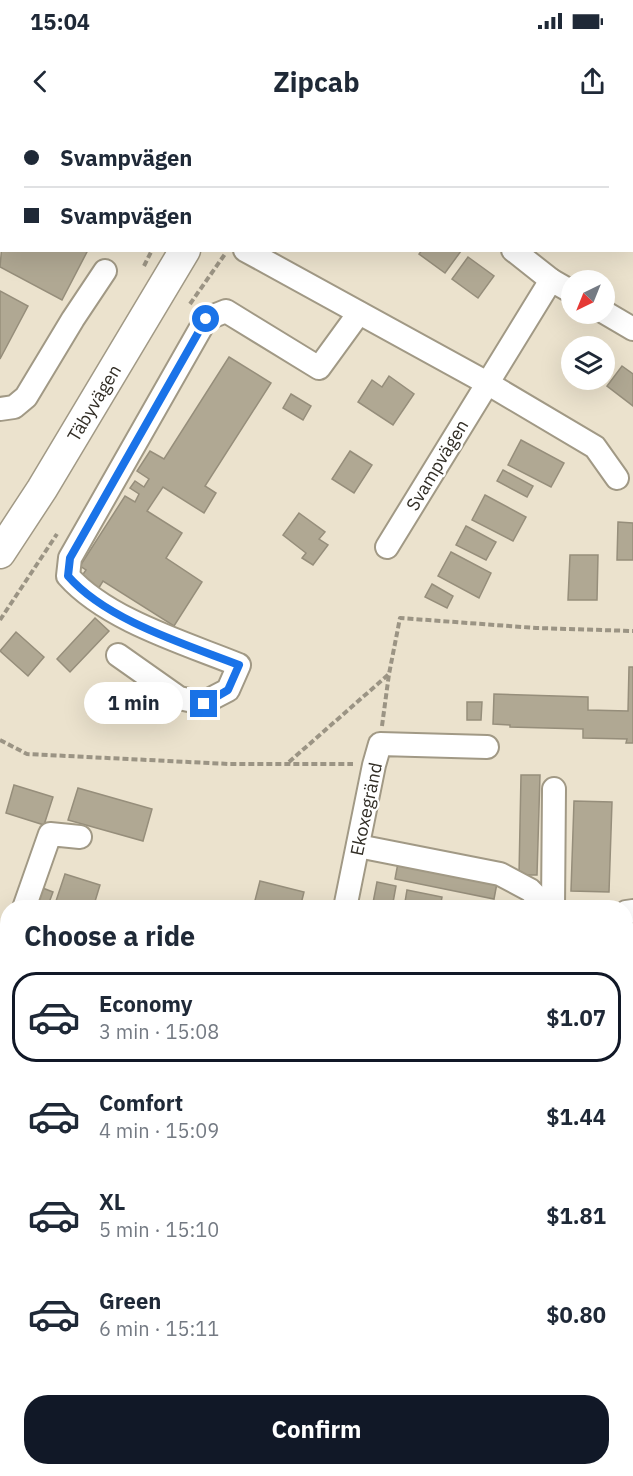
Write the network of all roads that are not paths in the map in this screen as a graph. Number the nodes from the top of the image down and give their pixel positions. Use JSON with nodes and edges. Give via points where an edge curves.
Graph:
{"nodes":[{"id":1,"x":184,"y":252,"type":"edge"},
{"id":2,"x":249,"y":252,"type":"edge"},
{"id":3,"x":516,"y":252,"type":"edge"},
{"id":4,"x":105,"y":271,"type":"dead end"},
{"id":5,"x":551,"y":280,"type":"junction"},
{"id":6,"x":561,"y":286,"type":"edge"},
{"id":7,"x":359,"y":313,"type":"junction"},
{"id":8,"x":615,"y":318,"type":"edge"},
{"id":9,"x":633,"y":329,"type":"edge"},
{"id":10,"x":487,"y":383,"type":"junction"},
{"id":11,"x":0,"y":409,"type":"edge"},
{"id":12,"x":617,"y":478,"type":"dead end"},
{"id":13,"x":387,"y":547,"type":"dead end"},
{"id":14,"x":0,"y":553,"type":"edge"},
{"id":15,"x":118,"y":655,"type":"dead end"},
{"id":16,"x":488,"y":747,"type":"dead end"},
{"id":17,"x":554,"y":789,"type":"dead end"},
{"id":18,"x":80,"y":837,"type":"dead end"},
{"id":19,"x":358,"y":846,"type":"junction"},
{"id":20,"x":27,"y":900,"type":"edge"},
{"id":21,"x":347,"y":900,"type":"edge"},
{"id":22,"x":540,"y":900,"type":"edge"},
{"id":23,"x":553,"y":900,"type":"edge"}],
"edges":[{"from":1,"to":14,"type":"main road","name":"Täbyvägen"},
{"from":2,"to":7,"type":"street"},
{"from":3,"to":5,"type":"street"},
{"from":4,"to":11,"type":"street","via":[[26,397],[14,407]]},
{"from":5,"to":6,"type":"street"},
{"from":5,"to":10,"type":"street","name":"Svampvägen"},
{"from":7,"to":10,"type":"street"},
{"from":7,"to":15,"type":"street","via":[[319,368],[226,311],[206,319],[70,558],[68,576],[81,592],[142,627],[239,665],[228,690],[204,704],[179,698]]},
{"from":8,"to":9,"type":"street"},
{"from":10,"to":12,"type":"street","via":[[595,447]]},
{"from":10,"to":13,"type":"street","name":"Svampvägen"},
{"from":16,"to":19,"type":"street","name":"Ekoxegränd","via":[[377,755]]},
{"from":17,"to":23,"type":"street"},
{"from":18,"to":20,"type":"street","via":[[50,834]]},
{"from":19,"to":21,"type":"street","name":"Ekoxegränd"},
{"from":19,"to":22,"type":"street","via":[[500,874]]}]}
